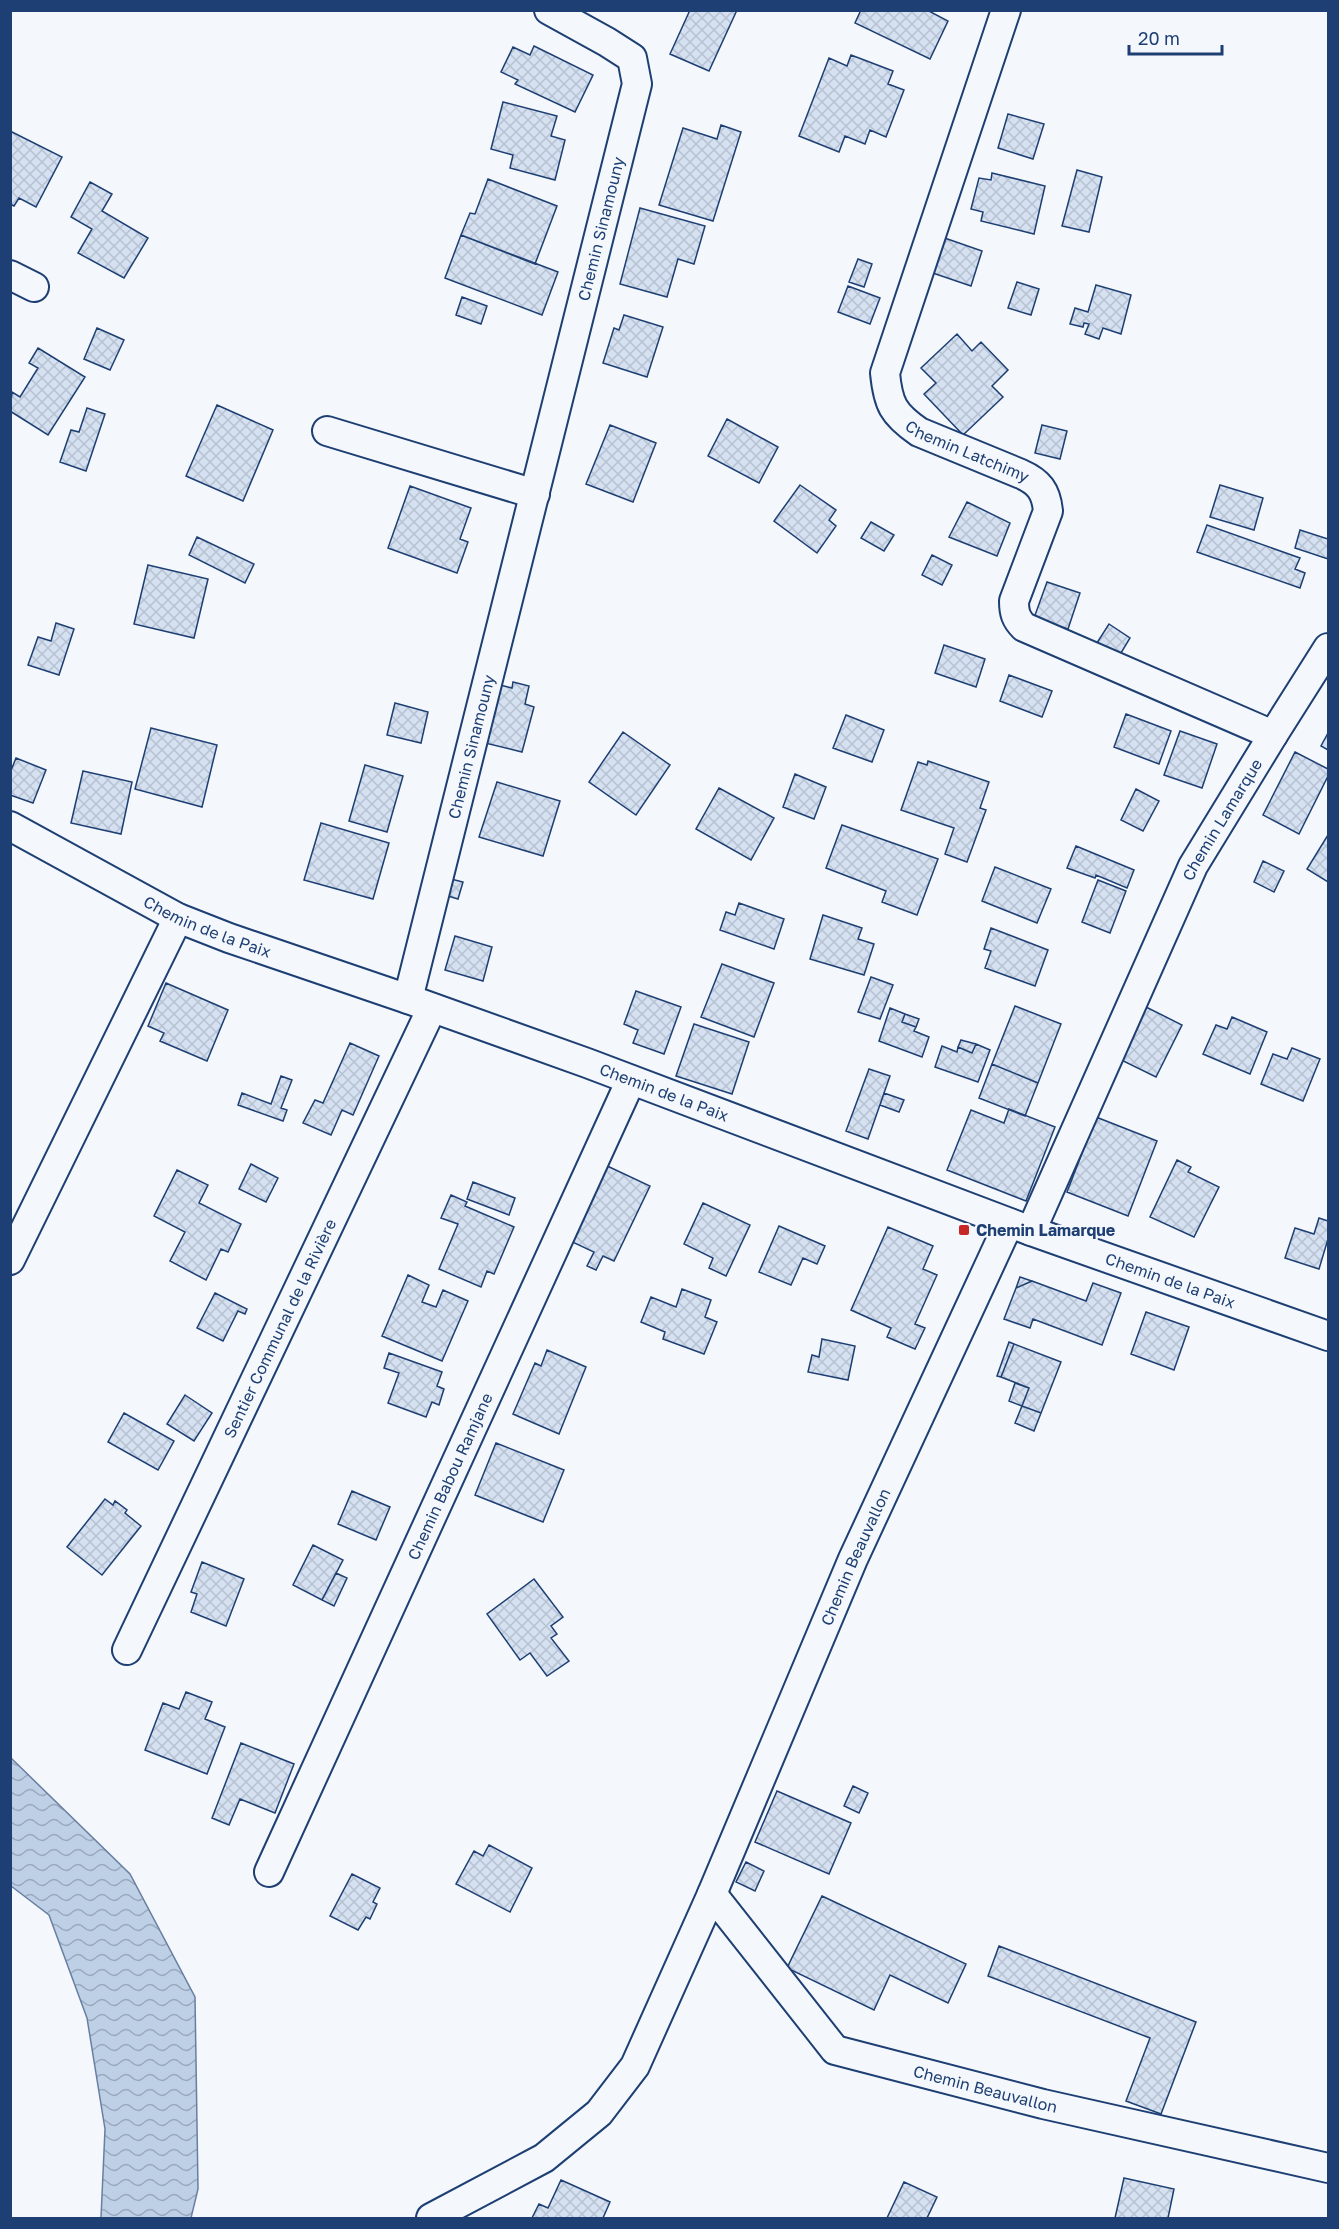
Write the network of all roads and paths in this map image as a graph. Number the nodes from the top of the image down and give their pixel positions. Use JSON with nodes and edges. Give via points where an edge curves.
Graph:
{"nodes":[{"id":1,"x":549,"y":10,"type":"edge"},
{"id":2,"x":1006,"y":10,"type":"edge"},
{"id":3,"x":327,"y":431,"type":"dead end"},
{"id":4,"x":535,"y":494,"type":"junction"},
{"id":5,"x":1329,"y":648,"type":"edge"},
{"id":6,"x":1272,"y":735,"type":"junction"},
{"id":7,"x":10,"y":826,"type":"edge"},
{"id":8,"x":178,"y":918,"type":"junction"},
{"id":9,"x":420,"y":1003,"type":"junction"},
{"id":10,"x":631,"y":1080,"type":"junction"},
{"id":11,"x":1020,"y":1227,"type":"junction"},
{"id":12,"x":10,"y":1260,"type":"edge"},
{"id":13,"x":1329,"y":1336,"type":"edge"},
{"id":14,"x":127,"y":1650,"type":"dead end"},
{"id":15,"x":269,"y":1872,"type":"dead end"},
{"id":16,"x":712,"y":1894,"type":"junction"},
{"id":17,"x":1329,"y":2168,"type":"edge"},
{"id":18,"x":431,"y":2218,"type":"edge"}],
"edges":[{"from":1,"to":4,"type":"street","name":"Chemin Sinamouny","via":[[632,58],[637,84]]},
{"from":2,"to":6,"type":"street","name":"Chemin Latchimy","via":[[885,373],[887,393],[893,409],[919,432],[1021,474],[1042,487],[1048,511],[1014,601],[1017,619],[1024,627]]},
{"from":3,"to":4,"type":"street"},
{"from":4,"to":9,"type":"street","name":"Chemin Sinamouny"},
{"from":5,"to":6,"type":"street","name":"Chemin Lamarque"},
{"from":6,"to":11,"type":"street","name":"Chemin Lamarque","via":[[1193,866]]},
{"from":7,"to":8,"type":"street","name":"Chemin de la Paix"},
{"from":8,"to":9,"type":"street","name":"Chemin de la Paix"},
{"from":8,"to":12,"type":"street"},
{"from":9,"to":10,"type":"street","name":"Chemin de la Paix"},
{"from":9,"to":14,"type":"street","name":"Sentier Communal de la Rivière"},
{"from":10,"to":11,"type":"street","name":"Chemin de la Paix"},
{"from":10,"to":15,"type":"street","name":"Chemin Babou Ramjane"},
{"from":11,"to":13,"type":"street","name":"Chemin de la Paix"},
{"from":11,"to":16,"type":"street","name":"Chemin Beauvallon","via":[[853,1559]]},
{"from":16,"to":17,"type":"street","name":"Chemin Beauvallon","via":[[835,2050],[1043,2104]]},
{"from":16,"to":18,"type":"street","name":"Chemin Beauvallon","via":[[635,2066],[599,2113],[544,2158]]}]}
